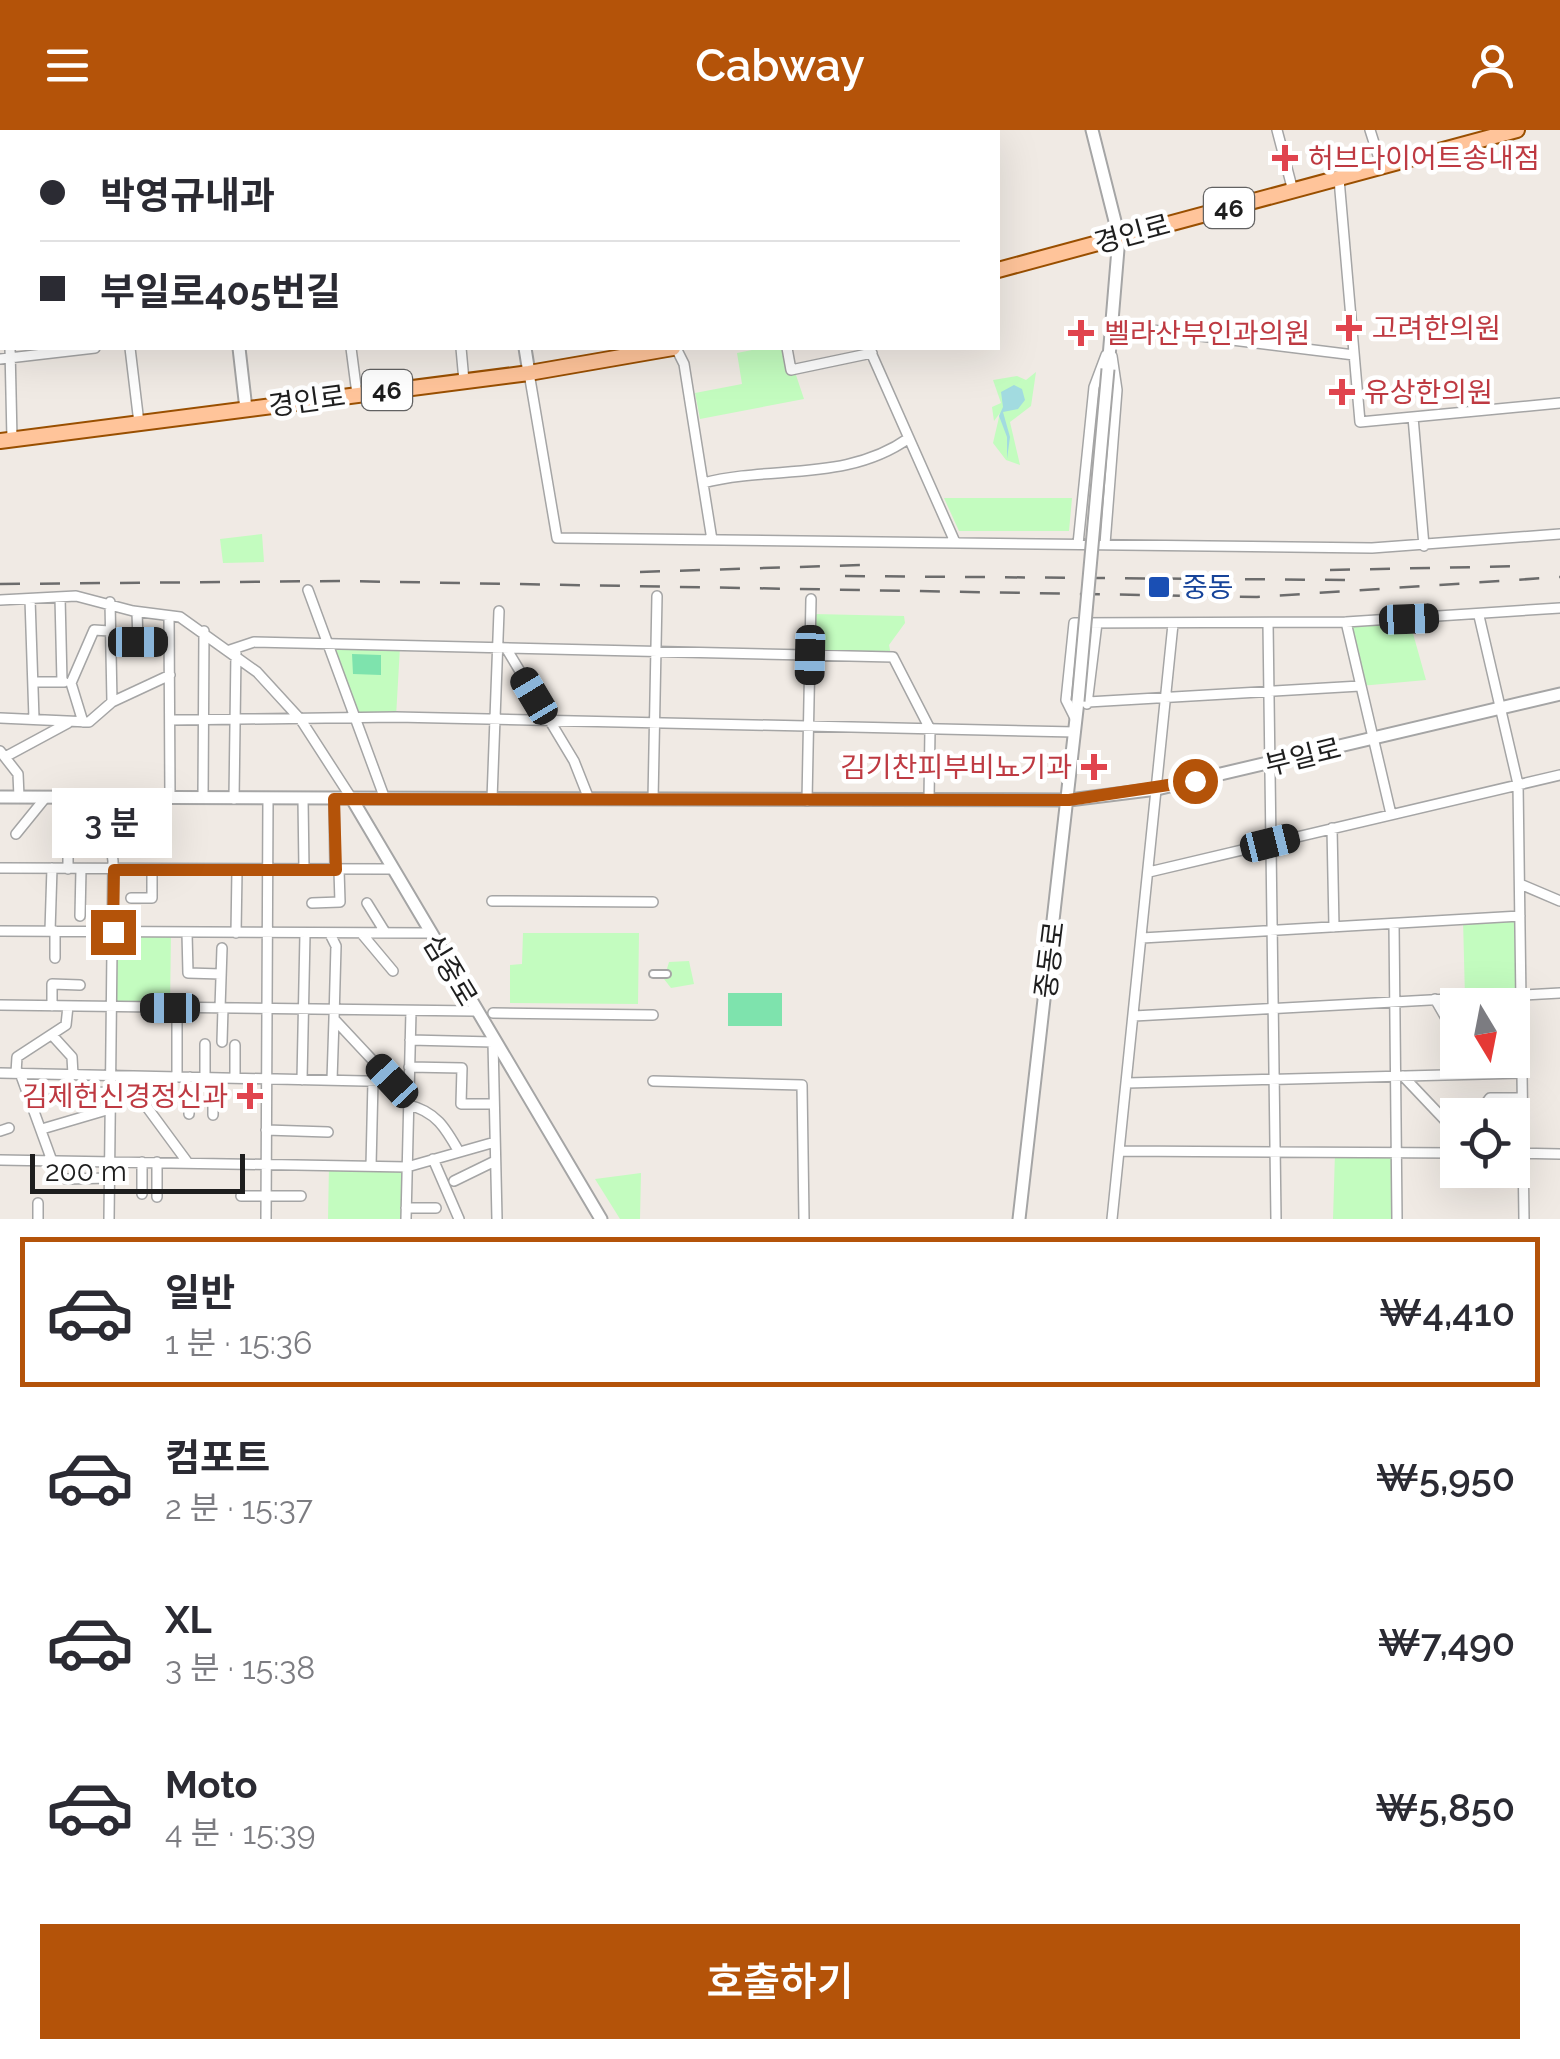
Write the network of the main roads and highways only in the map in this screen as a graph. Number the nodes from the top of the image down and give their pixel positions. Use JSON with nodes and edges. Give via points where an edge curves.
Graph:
{"nodes":[{"id":1,"x":1517,"y":130,"type":"edge"},
{"id":2,"x":1499,"y":133,"type":"edge"},
{"id":3,"x":1000,"y":269,"type":"edge"},
{"id":4,"x":662,"y":350,"type":"edge"},
{"id":5,"x":6,"y":440,"type":"edge"}],
"edges":[{"from":1,"to":2,"type":"main road","name":"경인로","number":"46"},
{"from":2,"to":3,"type":"main road","name":"경인로","number":"46"},
{"from":4,"to":5,"type":"main road","name":"경인로","number":"46"}]}
